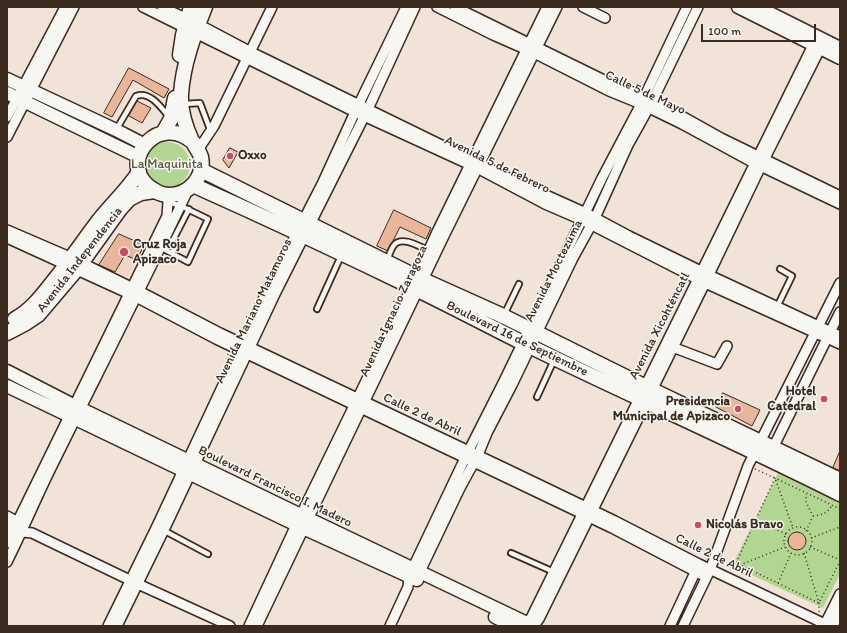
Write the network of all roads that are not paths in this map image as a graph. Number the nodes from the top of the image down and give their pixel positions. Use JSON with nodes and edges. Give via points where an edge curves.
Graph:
{"nodes":[{"id":1,"x":65,"y":7,"type":"edge"},
{"id":2,"x":74,"y":7,"type":"edge"},
{"id":3,"x":143,"y":7,"type":"edge"},
{"id":4,"x":162,"y":7,"type":"edge"},
{"id":5,"x":205,"y":7,"type":"edge"},
{"id":6,"x":272,"y":7,"type":"edge"},
{"id":7,"x":406,"y":7,"type":"edge"},
{"id":8,"x":415,"y":7,"type":"edge"},
{"id":9,"x":437,"y":7,"type":"edge"},
{"id":10,"x":547,"y":7,"type":"edge"},
{"id":11,"x":557,"y":7,"type":"edge"},
{"id":12,"x":583,"y":7,"type":"edge"},
{"id":13,"x":687,"y":7,"type":"edge"},
{"id":14,"x":698,"y":7,"type":"edge"},
{"id":15,"x":738,"y":7,"type":"edge"},
{"id":16,"x":758,"y":7,"type":"edge"},
{"id":17,"x":458,"y":11,"type":"edge"},
{"id":18,"x":605,"y":18,"type":"dead end"},
{"id":19,"x":191,"y":22,"type":"edge"},
{"id":20,"x":59,"y":27,"type":"junction"},
{"id":21,"x":818,"y":43,"type":"junction"},
{"id":22,"x":668,"y":46,"type":"junction"},
{"id":23,"x":532,"y":48,"type":"junction"},
{"id":24,"x":840,"y":48,"type":"edge"},
{"id":25,"x":678,"y":49,"type":"junction"},
{"id":26,"x":389,"y":54,"type":"junction"},
{"id":27,"x":249,"y":56,"type":"junction"},
{"id":28,"x":840,"y":58,"type":"edge"},
{"id":29,"x":7,"y":79,"type":"edge"},
{"id":30,"x":27,"y":88,"type":"junction"},
{"id":31,"x":17,"y":97,"type":"edge"},
{"id":32,"x":647,"y":102,"type":"junction"},
{"id":33,"x":177,"y":104,"type":"junction"},
{"id":34,"x":361,"y":110,"type":"junction"},
{"id":35,"x":7,"y":117,"type":"edge"},
{"id":36,"x":171,"y":119,"type":"junction"},
{"id":37,"x":116,"y":130,"type":"junction"},
{"id":38,"x":211,"y":132,"type":"junction"},
{"id":39,"x":163,"y":133,"type":"junction"},
{"id":40,"x":7,"y":137,"type":"edge"},
{"id":41,"x":624,"y":144,"type":"junction"},
{"id":42,"x":196,"y":147,"type":"junction"},
{"id":43,"x":142,"y":151,"type":"junction"},
{"id":44,"x":759,"y":161,"type":"junction"},
{"id":45,"x":475,"y":164,"type":"junction"},
{"id":46,"x":201,"y":170,"type":"junction"},
{"id":47,"x":139,"y":172,"type":"junction"},
{"id":48,"x":602,"y":178,"type":"junction"},
{"id":49,"x":611,"y":183,"type":"junction"},
{"id":50,"x":191,"y":187,"type":"junction"},
{"id":51,"x":163,"y":196,"type":"junction"},
{"id":52,"x":834,"y":196,"type":"edge"},
{"id":53,"x":840,"y":204,"type":"edge"},
{"id":54,"x":185,"y":208,"type":"junction"},
{"id":55,"x":584,"y":216,"type":"junction"},
{"id":56,"x":593,"y":222,"type":"junction"},
{"id":57,"x":304,"y":228,"type":"junction"},
{"id":58,"x":10,"y":235,"type":"edge"},
{"id":59,"x":439,"y":236,"type":"junction"},
{"id":60,"x":169,"y":240,"type":"junction"},
{"id":61,"x":157,"y":245,"type":"junction"},
{"id":62,"x":428,"y":250,"type":"junction"},
{"id":63,"x":342,"y":253,"type":"junction"},
{"id":64,"x":173,"y":254,"type":"junction"},
{"id":65,"x":569,"y":257,"type":"junction"},
{"id":66,"x":387,"y":262,"type":"junction"},
{"id":67,"x":74,"y":264,"type":"junction"},
{"id":68,"x":780,"y":269,"type":"dead end"},
{"id":69,"x":704,"y":277,"type":"junction"},
{"id":70,"x":418,"y":283,"type":"junction"},
{"id":71,"x":519,"y":284,"type":"dead end"},
{"id":72,"x":840,"y":284,"type":"edge"},
{"id":73,"x":134,"y":292,"type":"junction"},
{"id":74,"x":317,"y":309,"type":"dead end"},
{"id":75,"x":775,"y":310,"type":"junction"},
{"id":76,"x":840,"y":312,"type":"edge"},
{"id":77,"x":503,"y":316,"type":"junction"},
{"id":78,"x":9,"y":319,"type":"edge"},
{"id":79,"x":818,"y":329,"type":"junction"},
{"id":80,"x":533,"y":331,"type":"junction"},
{"id":81,"x":7,"y":333,"type":"edge"},
{"id":82,"x":829,"y":334,"type":"junction"},
{"id":83,"x":840,"y":336,"type":"edge"},
{"id":84,"x":840,"y":344,"type":"edge"},
{"id":85,"x":526,"y":345,"type":"junction"},
{"id":86,"x":669,"y":346,"type":"junction"},
{"id":87,"x":727,"y":346,"type":"dead end"},
{"id":88,"x":246,"y":349,"type":"junction"},
{"id":89,"x":555,"y":358,"type":"junction"},
{"id":90,"x":7,"y":371,"type":"edge"},
{"id":91,"x":7,"y":386,"type":"edge"},
{"id":92,"x":645,"y":394,"type":"junction"},
{"id":93,"x":537,"y":397,"type":"dead end"},
{"id":94,"x":360,"y":403,"type":"junction"},
{"id":95,"x":75,"y":412,"type":"junction"},
{"id":96,"x":484,"y":432,"type":"junction"},
{"id":97,"x":758,"y":447,"type":"junction"},
{"id":98,"x":771,"y":453,"type":"junction"},
{"id":99,"x":467,"y":454,"type":"junction"},
{"id":100,"x":476,"y":459,"type":"junction"},
{"id":101,"x":189,"y":467,"type":"junction"},
{"id":102,"x":840,"y":480,"type":"edge"},
{"id":103,"x":457,"y":486,"type":"junction"},
{"id":104,"x":836,"y":499,"type":"edge"},
{"id":105,"x":587,"y":513,"type":"junction"},
{"id":106,"x":7,"y":516,"type":"edge"},
{"id":107,"x":302,"y":522,"type":"junction"},
{"id":108,"x":17,"y":526,"type":"edge"},
{"id":109,"x":160,"y":528,"type":"junction"},
{"id":110,"x":7,"y":543,"type":"edge"},
{"id":111,"x":569,"y":550,"type":"junction"},
{"id":112,"x":511,"y":552,"type":"dead end"},
{"id":113,"x":208,"y":554,"type":"dead end"},
{"id":114,"x":7,"y":562,"type":"edge"},
{"id":115,"x":697,"y":568,"type":"junction"},
{"id":116,"x":554,"y":572,"type":"junction"},
{"id":117,"x":708,"y":573,"type":"junction"},
{"id":118,"x":413,"y":577,"type":"junction"},
{"id":119,"x":276,"y":580,"type":"junction"},
{"id":120,"x":133,"y":582,"type":"junction"},
{"id":121,"x":551,"y":586,"type":"junction"},
{"id":122,"x":840,"y":594,"type":"edge"},
{"id":123,"x":840,"y":611,"type":"edge"},
{"id":124,"x":530,"y":625,"type":"edge"},
{"id":125,"x":826,"y":625,"type":"edge"},
{"id":126,"x":108,"y":626,"type":"edge"},
{"id":127,"x":117,"y":626,"type":"edge"},
{"id":128,"x":230,"y":626,"type":"edge"},
{"id":129,"x":249,"y":626,"type":"edge"},
{"id":130,"x":258,"y":626,"type":"edge"},
{"id":131,"x":390,"y":626,"type":"edge"},
{"id":132,"x":514,"y":626,"type":"edge"},
{"id":133,"x":670,"y":626,"type":"edge"},
{"id":134,"x":683,"y":626,"type":"edge"}],
"edges":[{"from":1,"to":20,"type":"street"},
{"from":2,"to":20,"type":"street"},
{"from":3,"to":19,"type":"street","name":"Avenida 5 de Febrero"},
{"from":4,"to":19,"type":"street","name":"Avenida 5 de Febrero"},
{"from":5,"to":19,"type":"main road"},
{"from":6,"to":27,"type":"street"},
{"from":7,"to":26,"type":"street","name":"Avenida Mariano Matamoros"},
{"from":8,"to":26,"type":"street","name":"Avenida Mariano Matamoros"},
{"from":9,"to":17,"type":"street","name":"Calle 5 de Mayo"},
{"from":10,"to":23,"type":"street","name":"Avenida Ignacio Zaragoza"},
{"from":11,"to":23,"type":"street","name":"Avenida Ignacio Zaragoza"},
{"from":12,"to":18,"type":"street"},
{"from":13,"to":22,"type":"street","name":"Avenida Moctezuma"},
{"from":14,"to":25,"type":"street","name":"Avenida Moctezuma"},
{"from":15,"to":21,"type":"main road"},
{"from":16,"to":21,"type":"main road"},
{"from":17,"to":23,"type":"street","name":"Calle 5 de Mayo"},
{"from":19,"to":27,"type":"street","name":"Avenida 5 de Febrero"},
{"from":19,"to":33,"type":"main road"},
{"from":20,"to":30,"type":"street"},
{"from":21,"to":24,"type":"main road"},
{"from":21,"to":28,"type":"main road"},
{"from":21,"to":44,"type":"street","name":"Avenida Xicohténcatl"},
{"from":22,"to":25,"type":"street"},
{"from":22,"to":32,"type":"street","name":"Avenida Moctezuma"},
{"from":23,"to":32,"type":"street","name":"Calle 5 de Mayo","via":[[610,88]]},
{"from":23,"to":45,"type":"street","name":"Avenida Ignacio Zaragoza"},
{"from":25,"to":32,"type":"street","name":"Avenida Moctezuma"},
{"from":26,"to":34,"type":"street","name":"Avenida Mariano Matamoros"},
{"from":27,"to":34,"type":"street","name":"Avenida 5 de Febrero"},
{"from":27,"to":38,"type":"street"},
{"from":29,"to":30,"type":"main road"},
{"from":30,"to":31,"type":"street"},
{"from":30,"to":37,"type":"main road"},
{"from":31,"to":35,"type":"street"},
{"from":31,"to":40,"type":"street"},
{"from":31,"to":43,"type":"main road"},
{"from":32,"to":41,"type":"street","name":"Avenida Moctezuma"},
{"from":32,"to":44,"type":"street","name":"Calle 5 de Mayo"},
{"from":33,"to":36,"type":"main road"},
{"from":33,"to":38,"type":"lane","via":[[200,103]]},
{"from":33,"to":42,"type":"main road","via":[[186,130]]},
{"from":34,"to":45,"type":"street","name":"Avenida 5 de Febrero"},
{"from":34,"to":57,"type":"street","name":"Avenida Mariano Matamoros"},
{"from":36,"to":37,"type":"lane","via":[[150,97],[141,95],[136,96]]},
{"from":36,"to":39,"type":"main road"},
{"from":37,"to":43,"type":"main road"},
{"from":38,"to":42,"type":"street"},
{"from":39,"to":42,"type":"main road","via":[[183,135]]},
{"from":39,"to":43,"type":"main road","via":[[156,136]]},
{"from":41,"to":48,"type":"street","name":"Avenida Moctezuma"},
{"from":41,"to":49,"type":"street","name":"Avenida Moctezuma"},
{"from":42,"to":46,"type":"main road"},
{"from":43,"to":47,"type":"main road"},
{"from":44,"to":52,"type":"street","name":"Calle 5 de Mayo"},
{"from":44,"to":69,"type":"street","name":"Avenida Xicohténcatl"},
{"from":45,"to":55,"type":"street","name":"Avenida 5 de Febrero","via":[[547,201]]},
{"from":45,"to":59,"type":"street","name":"Avenida Ignacio Zaragoza"},
{"from":46,"to":50,"type":"main road"},
{"from":46,"to":57,"type":"main road","name":"Boulevard 16 de Septiembre"},
{"from":47,"to":51,"type":"main road","via":[[145,183]]},
{"from":47,"to":67,"type":"main road","name":"Avenida Independencia","via":[[100,219]]},
{"from":48,"to":49,"type":"street"},
{"from":48,"to":55,"type":"street","name":"Avenida Moctezuma"},
{"from":49,"to":56,"type":"street","name":"Avenida Moctezuma"},
{"from":50,"to":51,"type":"main road","via":[[178,194]]},
{"from":50,"to":54,"type":"street"},
{"from":50,"to":57,"type":"main road","name":"Boulevard 16 de Septiembre"},
{"from":51,"to":54,"type":"lane"},
{"from":51,"to":61,"type":"street","via":[[167,216]]},
{"from":51,"to":67,"type":"main road","name":"Avenida Independencia","via":[[141,193],[129,199]]},
{"from":52,"to":53,"type":"street","name":"Calle 5 de Mayo"},
{"from":54,"to":60,"type":"street"},
{"from":54,"to":64,"type":"lane","via":[[208,220],[188,262]]},
{"from":55,"to":56,"type":"street","name":"Avenida 5 de Febrero"},
{"from":55,"to":65,"type":"street","name":"Avenida Moctezuma"},
{"from":56,"to":65,"type":"street","name":"Avenida Moctezuma"},
{"from":56,"to":69,"type":"street","name":"Avenida 5 de Febrero"},
{"from":57,"to":63,"type":"main road","name":"Boulevard 16 de Septiembre"},
{"from":57,"to":66,"type":"main road","name":"Boulevard 16 de Septiembre"},
{"from":57,"to":88,"type":"street","name":"Avenida Mariano Matamoros","via":[[271,292]]},
{"from":58,"to":67,"type":"street","name":"Calle 2 de Abril"},
{"from":59,"to":62,"type":"street","name":"Avenida Ignacio Zaragoza"},
{"from":59,"to":70,"type":"street","name":"Avenida Ignacio Zaragoza"},
{"from":60,"to":61,"type":"street"},
{"from":60,"to":64,"type":"lane","via":[[175,249]]},
{"from":61,"to":64,"type":"lane"},
{"from":61,"to":73,"type":"street"},
{"from":62,"to":66,"type":"lane","via":[[399,242],[394,246]]},
{"from":62,"to":70,"type":"street","name":"Avenida Ignacio Zaragoza"},
{"from":63,"to":70,"type":"main road","name":"Boulevard 16 de Septiembre"},
{"from":63,"to":74,"type":"lane"},
{"from":65,"to":80,"type":"street","name":"Avenida Moctezuma"},
{"from":66,"to":70,"type":"main road","name":"Boulevard 16 de Septiembre"},
{"from":67,"to":73,"type":"street","name":"Calle 2 de Abril"},
{"from":67,"to":78,"type":"main road","name":"Avenida Independencia","via":[[22,315]]},
{"from":67,"to":81,"type":"main road","name":"Avenida Independencia","via":[[38,314]]},
{"from":68,"to":75,"type":"lane","via":[[792,276]]},
{"from":69,"to":75,"type":"street","name":"Avenida 5 de Febrero"},
{"from":69,"to":86,"type":"street","name":"Avenida Xicohténcatl"},
{"from":70,"to":77,"type":"main road","name":"Boulevard 16 de Septiembre"},
{"from":70,"to":85,"type":"main road","name":"Boulevard 16 de Septiembre"},
{"from":70,"to":94,"type":"street","name":"Avenida Ignacio Zaragoza"},
{"from":71,"to":77,"type":"lane"},
{"from":72,"to":79,"type":"street"},
{"from":73,"to":88,"type":"street","name":"Calle 2 de Abril"},
{"from":73,"to":95,"type":"street"},
{"from":75,"to":79,"type":"street","name":"Avenida 5 de Febrero"},
{"from":76,"to":82,"type":"street"},
{"from":77,"to":80,"type":"main road","name":"Boulevard 16 de Septiembre"},
{"from":79,"to":82,"type":"street","name":"Avenida 5 de Febrero"},
{"from":79,"to":97,"type":"street"},
{"from":80,"to":85,"type":"street","name":"Avenida Moctezuma"},
{"from":80,"to":92,"type":"main road","name":"Boulevard 16 de Septiembre"},
{"from":82,"to":83,"type":"street","name":"Avenida 5 de Febrero"},
{"from":82,"to":84,"type":"street","name":"Avenida 5 de Febrero"},
{"from":82,"to":98,"type":"street"},
{"from":85,"to":89,"type":"main road","name":"Boulevard 16 de Septiembre"},
{"from":85,"to":96,"type":"street","name":"Avenida Moctezuma"},
{"from":86,"to":87,"type":"street","via":[[717,364]]},
{"from":86,"to":92,"type":"street","name":"Avenida Xicohténcatl"},
{"from":88,"to":94,"type":"street","name":"Calle 2 de Abril"},
{"from":88,"to":101,"type":"street","name":"Avenida Mariano Matamoros"},
{"from":89,"to":92,"type":"main road","name":"Boulevard 16 de Septiembre"},
{"from":89,"to":93,"type":"lane"},
{"from":90,"to":95,"type":"main road","name":"Boulevard Francisco I. Madero"},
{"from":91,"to":95,"type":"main road","name":"Boulevard Francisco I. Madero"},
{"from":92,"to":97,"type":"main road","name":"Boulevard 16 de Septiembre"},
{"from":92,"to":105,"type":"street","name":"Avenida Xicohténcatl"},
{"from":94,"to":99,"type":"street","name":"Calle 2 de Abril"},
{"from":94,"to":107,"type":"street","name":"Avenida Ignacio Zaragoza"},
{"from":95,"to":101,"type":"main road","name":"Boulevard Francisco I. Madero"},
{"from":95,"to":108,"type":"street"},
{"from":96,"to":99,"type":"street","name":"Avenida Moctezuma"},
{"from":96,"to":100,"type":"street","name":"Avenida Moctezuma"},
{"from":97,"to":98,"type":"main road","name":"Boulevard 16 de Septiembre"},
{"from":97,"to":117,"type":"street","via":[[748,466]]},
{"from":98,"to":102,"type":"main road","name":"Boulevard 16 de Septiembre"},
{"from":98,"to":104,"type":"main road","name":"Boulevard 16 de Septiembre"},
{"from":99,"to":100,"type":"street","name":"Calle 2 de Abril"},
{"from":99,"to":103,"type":"street","name":"Avenida Moctezuma"},
{"from":100,"to":103,"type":"street","name":"Avenida Moctezuma"},
{"from":100,"to":105,"type":"street","name":"Calle 2 de Abril"},
{"from":101,"to":107,"type":"main road","name":"Boulevard Francisco I. Madero"},
{"from":101,"to":109,"type":"street","name":"Avenida Mariano Matamoros"},
{"from":103,"to":118,"type":"street","name":"Avenida Moctezuma"},
{"from":105,"to":111,"type":"street","name":"Avenida Xicohténcatl"},
{"from":105,"to":115,"type":"street","name":"Calle 2 de Abril"},
{"from":106,"to":108,"type":"street"},
{"from":107,"to":118,"type":"main road","name":"Boulevard Francisco I. Madero"},
{"from":107,"to":119,"type":"street","name":"Avenida Ignacio Zaragoza"},
{"from":108,"to":110,"type":"street"},
{"from":108,"to":114,"type":"street"},
{"from":108,"to":120,"type":"street"},
{"from":109,"to":113,"type":"lane"},
{"from":109,"to":120,"type":"street","name":"Avenida Mariano Matamoros"},
{"from":111,"to":116,"type":"street","name":"Avenida Xicohténcatl"},
{"from":111,"to":121,"type":"street","name":"Avenida Xicohténcatl"},
{"from":112,"to":116,"type":"lane"},
{"from":115,"to":117,"type":"street","name":"Calle 2 de Abril"},
{"from":115,"to":133,"type":"street"},
{"from":116,"to":121,"type":"street","name":"Avenida Xicohténcatl"},
{"from":117,"to":125,"type":"street","name":"Calle 2 de Abril"},
{"from":117,"to":134,"type":"street"},
{"from":118,"to":124,"type":"main road","name":"Boulevard Francisco I. Madero"},
{"from":118,"to":131,"type":"street","name":"Avenida Moctezuma"},
{"from":118,"to":132,"type":"main road","name":"Boulevard Francisco I. Madero"},
{"from":119,"to":129,"type":"street","name":"Avenida Ignacio Zaragoza"},
{"from":119,"to":130,"type":"street","name":"Avenida Ignacio Zaragoza"},
{"from":120,"to":126,"type":"street","name":"Avenida Mariano Matamoros"},
{"from":120,"to":127,"type":"street","name":"Avenida Mariano Matamoros"},
{"from":120,"to":128,"type":"street"},
{"from":121,"to":124,"type":"street","name":"Avenida Xicohténcatl"},
{"from":122,"to":125,"type":"street"},
{"from":123,"to":125,"type":"street"}]}
